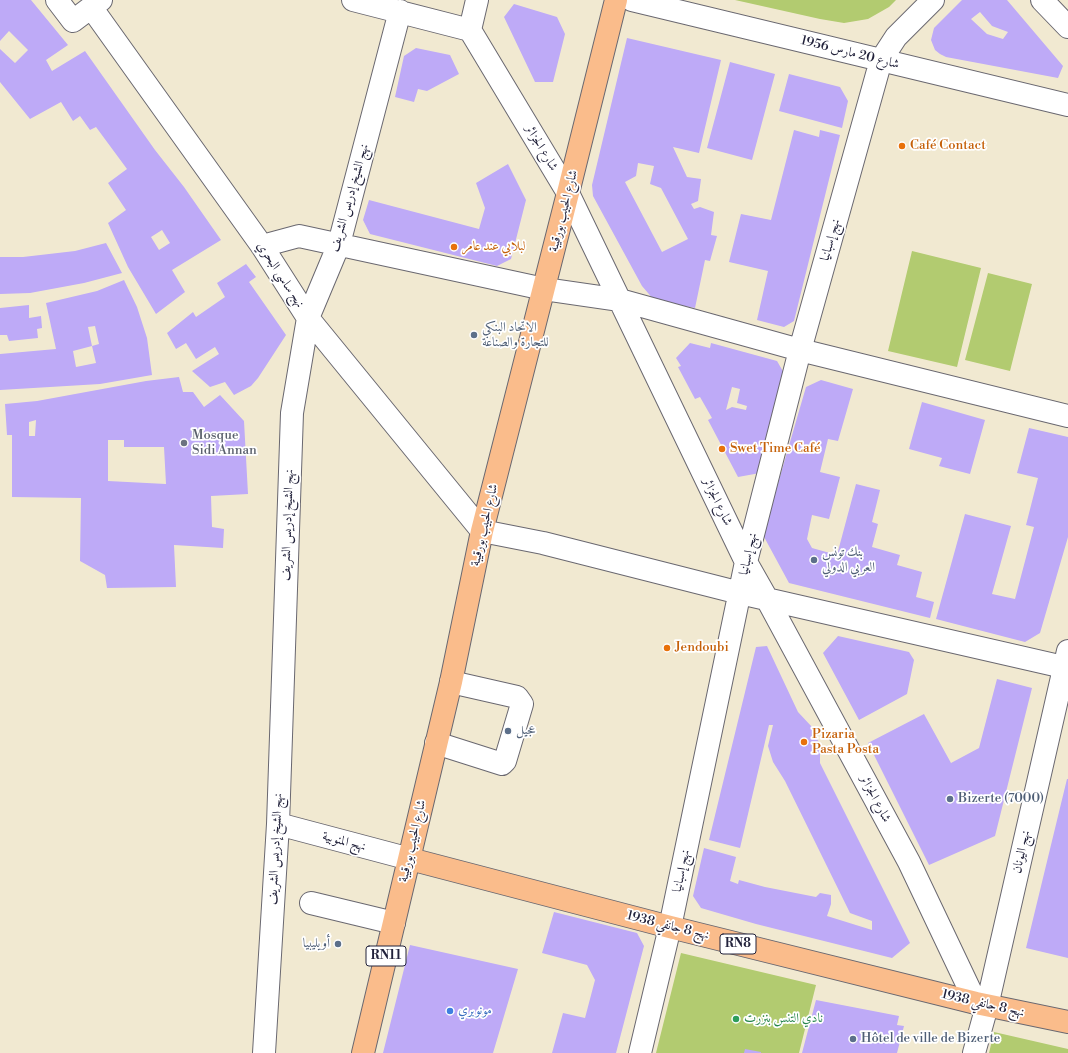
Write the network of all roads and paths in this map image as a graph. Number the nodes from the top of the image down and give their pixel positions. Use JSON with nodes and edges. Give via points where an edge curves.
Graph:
{"nodes":[{"id":1,"x":57,"y":0,"type":"edge"},
{"id":2,"x":353,"y":0,"type":"edge"},
{"id":3,"x":477,"y":0,"type":"edge"},
{"id":4,"x":616,"y":0,"type":"edge"},
{"id":5,"x":632,"y":0,"type":"edge"},
{"id":6,"x":933,"y":0,"type":"edge"},
{"id":7,"x":1042,"y":0,"type":"edge"},
{"id":8,"x":96,"y":4,"type":"edge"},
{"id":9,"x":400,"y":11,"type":"junction"},
{"id":10,"x":1068,"y":27,"type":"edge"},
{"id":11,"x":470,"y":30,"type":"junction"},
{"id":12,"x":881,"y":60,"type":"junction"},
{"id":13,"x":1068,"y":105,"type":"edge"},
{"id":14,"x":568,"y":193,"type":"junction"},
{"id":15,"x":339,"y":244,"type":"junction"},
{"id":16,"x":262,"y":246,"type":"junction"},
{"id":17,"x":544,"y":289,"type":"junction"},
{"id":18,"x":620,"y":300,"type":"junction"},
{"id":19,"x":308,"y":318,"type":"junction"},
{"id":20,"x":800,"y":350,"type":"junction"},
{"id":21,"x":1068,"y":416,"type":"edge"},
{"id":22,"x":482,"y":532,"type":"junction"},
{"id":23,"x":746,"y":562,"type":"junction"},
{"id":24,"x":740,"y":593,"type":"junction"},
{"id":25,"x":767,"y":599,"type":"junction"},
{"id":26,"x":1067,"y":662,"type":"edge"},
{"id":27,"x":451,"y":682,"type":"junction"},
{"id":28,"x":436,"y":743,"type":"junction"},
{"id":29,"x":278,"y":824,"type":"junction"},
{"id":30,"x":410,"y":859,"type":"junction"},
{"id":31,"x":311,"y":902,"type":"dead end"},
{"id":32,"x":394,"y":922,"type":"junction"},
{"id":33,"x":670,"y":927,"type":"junction"},
{"id":34,"x":982,"y":1004,"type":"junction"},
{"id":35,"x":1068,"y":1022,"type":"edge"},
{"id":36,"x":264,"y":1053,"type":"edge"},
{"id":37,"x":363,"y":1053,"type":"edge"},
{"id":38,"x":640,"y":1053,"type":"edge"},
{"id":39,"x":974,"y":1053,"type":"edge"}],
"edges":[{"from":1,"to":8,"type":"street","name":"نهج ساسي البحري","via":[[73,21]]},
{"from":2,"to":9,"type":"street"},
{"from":3,"to":11,"type":"street"},
{"from":4,"to":14,"type":"main road","name":"شارع الحبيب بورقيبة"},
{"from":5,"to":12,"type":"street","name":"شارع 20 مارس 1956"},
{"from":6,"to":12,"type":"street","name":"نهج إسبانيا","via":[[896,37]]},
{"from":7,"to":10,"type":"street"},
{"from":8,"to":16,"type":"street","name":"نهج ساسي البحري"},
{"from":9,"to":11,"type":"street"},
{"from":9,"to":15,"type":"street","name":"نهج الشيخ إدريس الشريف"},
{"from":11,"to":14,"type":"street","name":"شارع الجزائر"},
{"from":12,"to":13,"type":"street","name":"شارع 20 مارس 1956"},
{"from":12,"to":20,"type":"street","name":"نهج إسبانيا"},
{"from":14,"to":17,"type":"main road","name":"شارع الحبيب بورقيبة","number":"RN11"},
{"from":14,"to":18,"type":"street","name":"شارع الجزائر"},
{"from":15,"to":16,"type":"street","via":[[299,236]]},
{"from":15,"to":17,"type":"street"},
{"from":15,"to":19,"type":"street","name":"نهج الشيخ إدريس الشريف"},
{"from":16,"to":19,"type":"street","name":"نهج ساسي البحري"},
{"from":17,"to":18,"type":"street"},
{"from":17,"to":22,"type":"main road","name":"شارع الحبيب بورقيبة","number":"RN11"},
{"from":18,"to":20,"type":"street"},
{"from":18,"to":23,"type":"street","name":"شارع الجزائر"},
{"from":19,"to":22,"type":"street","name":"نهج ساسي البحري"},
{"from":19,"to":29,"type":"street","name":"نهج الشيخ إدريس الشريف","via":[[292,413]]},
{"from":20,"to":21,"type":"street"},
{"from":20,"to":23,"type":"street","name":"نهج إسبانيا"},
{"from":22,"to":24,"type":"street","via":[[543,543]]},
{"from":22,"to":27,"type":"main road","name":"شارع الحبيب بورقيبة","number":"RN11"},
{"from":23,"to":24,"type":"street","name":"نهج إسبانيا"},
{"from":23,"to":25,"type":"street","name":"شارع الجزائر"},
{"from":24,"to":25,"type":"street"},
{"from":24,"to":33,"type":"street","name":"نهج إسبانيا"},
{"from":25,"to":26,"type":"street"},
{"from":25,"to":34,"type":"street","name":"شارع الجزائر","via":[[909,862]]},
{"from":26,"to":34,"type":"street","name":"نهج اليونان"},
{"from":27,"to":28,"type":"main road","name":"شارع الحبيب بورقيبة","number":"RN11"},
{"from":27,"to":28,"type":"street","via":[[518,697],[522,704],[502,764]]},
{"from":28,"to":30,"type":"main road","name":"شارع الحبيب بورقيبة","number":"RN11"},
{"from":29,"to":30,"type":"street","name":"نهج المنوبية"},
{"from":29,"to":36,"type":"street","name":"نهج الشيخ إدريس الشريف"},
{"from":30,"to":32,"type":"main road","name":"شارع الحبيب بورقيبة","number":"RN11"},
{"from":30,"to":33,"type":"main road","name":"نهج 8 جانفي 1938","number":"RN8"},
{"from":31,"to":32,"type":"street"},
{"from":32,"to":37,"type":"main road","name":"شارع الحبيب بورقيبة","number":"RN11"},
{"from":33,"to":34,"type":"main road","name":"نهج 8 جانفي 1938","number":"RN8"},
{"from":33,"to":38,"type":"street","name":"نهج إسبانيا"},
{"from":34,"to":35,"type":"main road","name":"نهج 8 جانفي 1938","number":"RN8"},
{"from":34,"to":39,"type":"street","name":"نهج اليونان"}]}
